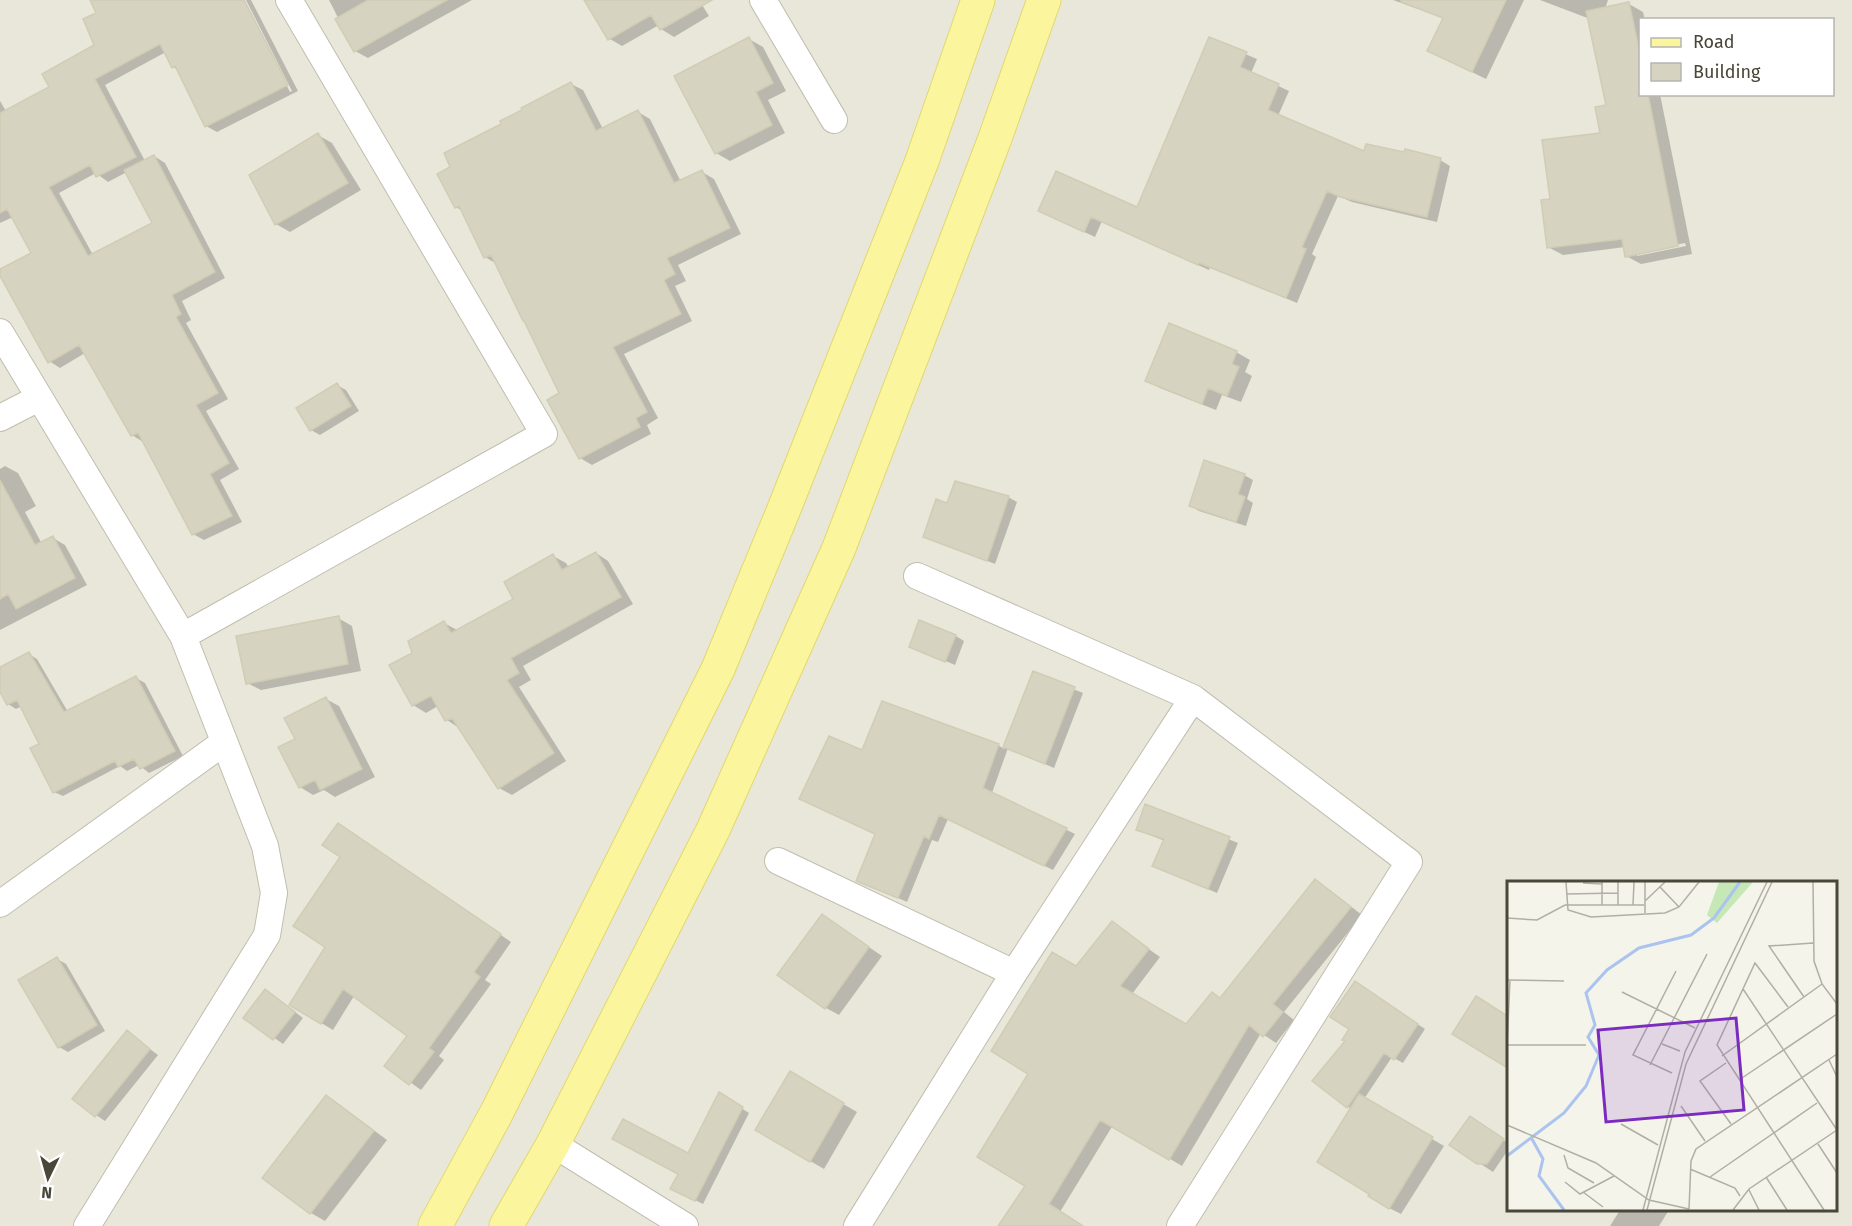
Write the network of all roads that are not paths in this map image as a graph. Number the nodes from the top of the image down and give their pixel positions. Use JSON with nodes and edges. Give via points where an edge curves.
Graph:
{"nodes":[{"id":1,"x":289,"y":0,"type":"edge"},
{"id":2,"x":763,"y":0,"type":"edge"},
{"id":3,"x":978,"y":0,"type":"edge"},
{"id":4,"x":1044,"y":0,"type":"edge"},
{"id":5,"x":834,"y":120,"type":"dead end"},
{"id":6,"x":0,"y":332,"type":"edge"},
{"id":7,"x":39,"y":398,"type":"junction"},
{"id":8,"x":0,"y":418,"type":"edge"},
{"id":9,"x":917,"y":576,"type":"dead end"},
{"id":10,"x":183,"y":636,"type":"junction"},
{"id":11,"x":1193,"y":698,"type":"junction"},
{"id":12,"x":223,"y":742,"type":"junction"},
{"id":13,"x":778,"y":861,"type":"dead end"},
{"id":14,"x":0,"y":904,"type":"edge"},
{"id":15,"x":1014,"y":973,"type":"junction"},
{"id":16,"x":552,"y":1144,"type":"junction"},
{"id":17,"x":87,"y":1226,"type":"edge"},
{"id":18,"x":435,"y":1226,"type":"edge"},
{"id":19,"x":506,"y":1226,"type":"edge"},
{"id":20,"x":685,"y":1226,"type":"edge"},
{"id":21,"x":857,"y":1226,"type":"edge"},
{"id":22,"x":1180,"y":1226,"type":"edge"}],
"edges":[{"from":1,"to":10,"type":"street","via":[[544,434]]},
{"from":2,"to":5,"type":"street"},
{"from":3,"to":18,"type":"main road","via":[[922,161],[718,669],[498,1112]]},
{"from":4,"to":16,"type":"main road","via":[[839,548],[713,830]]},
{"from":6,"to":7,"type":"street"},
{"from":7,"to":8,"type":"street"},
{"from":7,"to":10,"type":"street"},
{"from":9,"to":11,"type":"street"},
{"from":10,"to":12,"type":"street"},
{"from":11,"to":15,"type":"street"},
{"from":11,"to":22,"type":"street","via":[[1409,862]]},
{"from":12,"to":14,"type":"street"},
{"from":12,"to":17,"type":"street","via":[[265,846],[274,893],[267,935]]},
{"from":13,"to":15,"type":"street"},
{"from":15,"to":21,"type":"street"},
{"from":16,"to":19,"type":"main road"},
{"from":16,"to":20,"type":"street"}]}
